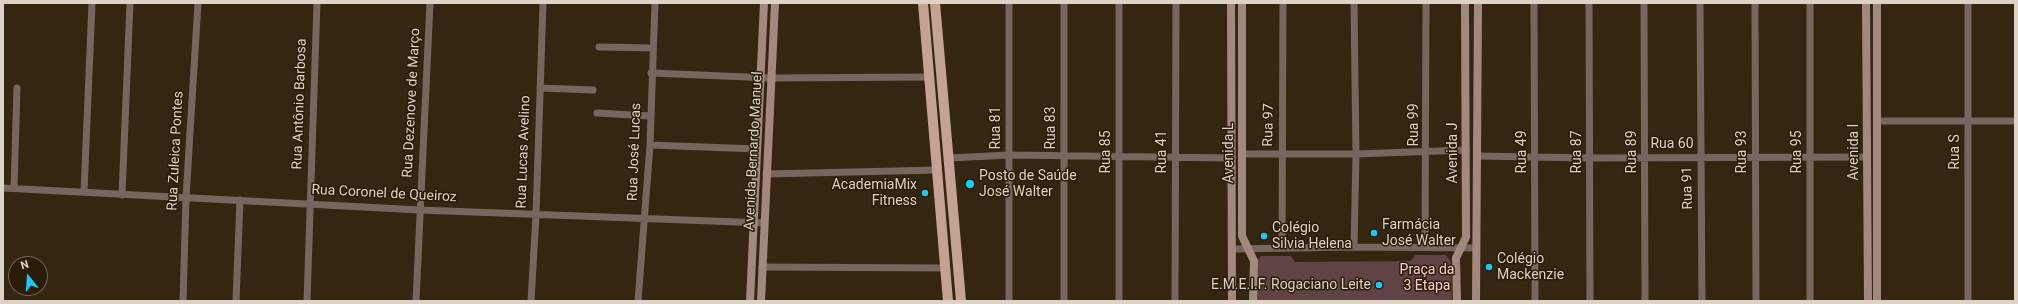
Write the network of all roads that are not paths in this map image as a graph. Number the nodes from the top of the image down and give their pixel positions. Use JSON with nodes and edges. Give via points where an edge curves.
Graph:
{"nodes":[{"id":1,"x":92,"y":3,"type":"edge"},
{"id":2,"x":130,"y":3,"type":"edge"},
{"id":3,"x":198,"y":3,"type":"edge"},
{"id":4,"x":317,"y":3,"type":"edge"},
{"id":5,"x":430,"y":3,"type":"edge"},
{"id":6,"x":543,"y":3,"type":"edge"},
{"id":7,"x":655,"y":3,"type":"edge"},
{"id":8,"x":764,"y":3,"type":"edge"},
{"id":9,"x":775,"y":3,"type":"edge"},
{"id":10,"x":923,"y":3,"type":"edge"},
{"id":11,"x":936,"y":3,"type":"edge"},
{"id":12,"x":1009,"y":3,"type":"edge"},
{"id":13,"x":1064,"y":3,"type":"edge"},
{"id":14,"x":1119,"y":3,"type":"edge"},
{"id":15,"x":1176,"y":3,"type":"edge"},
{"id":16,"x":1231,"y":3,"type":"edge"},
{"id":17,"x":1242,"y":3,"type":"edge"},
{"id":18,"x":1283,"y":3,"type":"edge"},
{"id":19,"x":1354,"y":3,"type":"edge"},
{"id":20,"x":1426,"y":3,"type":"edge"},
{"id":21,"x":1465,"y":3,"type":"edge"},
{"id":22,"x":1478,"y":3,"type":"edge"},
{"id":23,"x":1534,"y":3,"type":"edge"},
{"id":24,"x":1589,"y":3,"type":"edge"},
{"id":25,"x":1644,"y":3,"type":"edge"},
{"id":26,"x":1700,"y":3,"type":"edge"},
{"id":27,"x":1755,"y":3,"type":"edge"},
{"id":28,"x":1810,"y":3,"type":"edge"},
{"id":29,"x":1866,"y":3,"type":"edge"},
{"id":30,"x":1877,"y":3,"type":"edge"},
{"id":31,"x":1968,"y":3,"type":"edge"},
{"id":32,"x":599,"y":46,"type":"dead end"},
{"id":33,"x":653,"y":48,"type":"junction"},
{"id":34,"x":651,"y":73,"type":"junction"},
{"id":35,"x":760,"y":77,"type":"junction"},
{"id":36,"x":930,"y":77,"type":"junction"},
{"id":37,"x":770,"y":78,"type":"junction"},
{"id":38,"x":17,"y":88,"type":"dead end"},
{"id":39,"x":540,"y":88,"type":"junction"},
{"id":40,"x":593,"y":90,"type":"dead end"},
{"id":41,"x":597,"y":113,"type":"dead end"},
{"id":42,"x":650,"y":116,"type":"junction"},
{"id":43,"x":934,"y":121,"type":"junction"},
{"id":44,"x":946,"y":121,"type":"junction"},
{"id":45,"x":1968,"y":121,"type":"junction"},
{"id":46,"x":2015,"y":121,"type":"edge"},
{"id":47,"x":1878,"y":122,"type":"junction"},
{"id":48,"x":936,"y":143,"type":"junction"},
{"id":49,"x":948,"y":143,"type":"junction"},
{"id":50,"x":650,"y":145,"type":"junction"},
{"id":51,"x":757,"y":149,"type":"junction"},
{"id":52,"x":1466,"y":150,"type":"junction"},
{"id":53,"x":1427,"y":151,"type":"junction"},
{"id":54,"x":1242,"y":154,"type":"junction"},
{"id":55,"x":1282,"y":154,"type":"junction"},
{"id":56,"x":1356,"y":154,"type":"junction"},
{"id":57,"x":1009,"y":155,"type":"junction"},
{"id":58,"x":1064,"y":156,"type":"junction"},
{"id":59,"x":1477,"y":156,"type":"junction"},
{"id":60,"x":1755,"y":156,"type":"junction"},
{"id":61,"x":1119,"y":157,"type":"junction"},
{"id":62,"x":1646,"y":157,"type":"junction"},
{"id":63,"x":1810,"y":157,"type":"junction"},
{"id":64,"x":1867,"y":157,"type":"junction"},
{"id":65,"x":949,"y":158,"type":"junction"},
{"id":66,"x":1175,"y":158,"type":"junction"},
{"id":67,"x":1231,"y":158,"type":"junction"},
{"id":68,"x":1536,"y":158,"type":"junction"},
{"id":69,"x":1590,"y":158,"type":"junction"},
{"id":70,"x":1700,"y":158,"type":"junction"},
{"id":71,"x":1466,"y":167,"type":"junction"},
{"id":72,"x":1477,"y":167,"type":"junction"},
{"id":73,"x":938,"y":170,"type":"junction"},
{"id":74,"x":1232,"y":171,"type":"junction"},
{"id":75,"x":1242,"y":171,"type":"junction"},
{"id":76,"x":766,"y":174,"type":"junction"},
{"id":77,"x":3,"y":188,"type":"edge"},
{"id":78,"x":14,"y":188,"type":"junction"},
{"id":79,"x":84,"y":192,"type":"junction"},
{"id":80,"x":122,"y":195,"type":"junction"},
{"id":81,"x":186,"y":198,"type":"junction"},
{"id":82,"x":240,"y":200,"type":"junction"},
{"id":83,"x":310,"y":203,"type":"junction"},
{"id":84,"x":420,"y":210,"type":"junction"},
{"id":85,"x":536,"y":215,"type":"junction"},
{"id":86,"x":645,"y":218,"type":"junction"},
{"id":87,"x":754,"y":223,"type":"junction"},
{"id":88,"x":764,"y":223,"type":"junction"},
{"id":89,"x":1354,"y":247,"type":"junction"},
{"id":90,"x":1425,"y":247,"type":"junction"},
{"id":91,"x":1282,"y":248,"type":"junction"},
{"id":92,"x":1462,"y":248,"type":"junction"},
{"id":93,"x":1476,"y":248,"type":"junction"},
{"id":94,"x":1247,"y":249,"type":"junction"},
{"id":95,"x":1233,"y":250,"type":"junction"},
{"id":96,"x":762,"y":267,"type":"junction"},
{"id":97,"x":945,"y":268,"type":"junction"},
{"id":98,"x":183,"y":301,"type":"edge"},
{"id":99,"x":236,"y":301,"type":"edge"},
{"id":100,"x":307,"y":301,"type":"edge"},
{"id":101,"x":416,"y":301,"type":"edge"},
{"id":102,"x":530,"y":301,"type":"edge"},
{"id":103,"x":638,"y":301,"type":"edge"},
{"id":104,"x":750,"y":301,"type":"edge"},
{"id":105,"x":761,"y":301,"type":"edge"},
{"id":106,"x":948,"y":301,"type":"edge"},
{"id":107,"x":961,"y":301,"type":"edge"},
{"id":108,"x":1009,"y":301,"type":"edge"},
{"id":109,"x":1064,"y":301,"type":"edge"},
{"id":110,"x":1119,"y":301,"type":"edge"},
{"id":111,"x":1175,"y":301,"type":"edge"},
{"id":112,"x":1232,"y":301,"type":"edge"},
{"id":113,"x":1253,"y":301,"type":"edge"},
{"id":114,"x":1457,"y":301,"type":"edge"},
{"id":115,"x":1476,"y":301,"type":"edge"},
{"id":116,"x":1535,"y":301,"type":"edge"},
{"id":117,"x":1590,"y":301,"type":"edge"},
{"id":118,"x":1645,"y":301,"type":"edge"},
{"id":119,"x":1702,"y":301,"type":"edge"},
{"id":120,"x":1756,"y":301,"type":"edge"},
{"id":121,"x":1810,"y":301,"type":"edge"},
{"id":122,"x":1868,"y":301,"type":"edge"},
{"id":123,"x":1877,"y":301,"type":"edge"},
{"id":124,"x":1968,"y":301,"type":"edge"}],
"edges":[{"from":1,"to":79,"type":"street"},
{"from":2,"to":80,"type":"street"},
{"from":3,"to":81,"type":"street","name":"Rua Zuleica Pontes"},
{"from":4,"to":83,"type":"street","name":"Rua Antônio Barbosa"},
{"from":5,"to":84,"type":"street","name":"Rua Dezenove de Março"},
{"from":6,"to":39,"type":"street","name":"Rua Lucas Avelino"},
{"from":7,"to":33,"type":"street","name":"Rua José Lucas"},
{"from":8,"to":35,"type":"street","name":"Avenida Bernardo Manuel"},
{"from":9,"to":37,"type":"street","name":"Avenida Bernardo Manuel"},
{"from":10,"to":36,"type":"main road"},
{"from":11,"to":44,"type":"main road"},
{"from":12,"to":57,"type":"street","name":"Rua 81"},
{"from":13,"to":58,"type":"street","name":"Rua 83"},
{"from":14,"to":61,"type":"street","name":"Rua 85"},
{"from":15,"to":66,"type":"street","name":"Rua 41"},
{"from":16,"to":67,"type":"street","name":"Avenida L"},
{"from":17,"to":54,"type":"street","name":"Avenida L"},
{"from":18,"to":55,"type":"street","name":"Rua 97"},
{"from":19,"to":56,"type":"street"},
{"from":20,"to":53,"type":"street","name":"Rua 99"},
{"from":21,"to":52,"type":"street","name":"Avenida J"},
{"from":22,"to":59,"type":"street","name":"Avenida J"},
{"from":23,"to":68,"type":"street","name":"Rua 49"},
{"from":24,"to":69,"type":"street","name":"Rua 87"},
{"from":25,"to":62,"type":"street","name":"Rua 89"},
{"from":26,"to":70,"type":"street","name":"Rua 91"},
{"from":27,"to":60,"type":"street","name":"Rua 93"},
{"from":28,"to":63,"type":"street","name":"Rua 95"},
{"from":29,"to":64,"type":"street","name":"Avenida I"},
{"from":30,"to":47,"type":"street","name":"Avenida I"},
{"from":31,"to":45,"type":"street","name":"Rua S"},
{"from":32,"to":33,"type":"street"},
{"from":33,"to":34,"type":"street","name":"Rua José Lucas"},
{"from":34,"to":35,"type":"street"},
{"from":34,"to":42,"type":"street","name":"Rua José Lucas"},
{"from":35,"to":37,"type":"street"},
{"from":35,"to":51,"type":"street","name":"Avenida Bernardo Manuel"},
{"from":36,"to":37,"type":"street"},
{"from":36,"to":43,"type":"main road"},
{"from":37,"to":76,"type":"street","name":"Avenida Bernardo Manuel"},
{"from":38,"to":78,"type":"street"},
{"from":39,"to":40,"type":"street"},
{"from":39,"to":85,"type":"street","name":"Rua Lucas Avelino"},
{"from":41,"to":42,"type":"street"},
{"from":42,"to":50,"type":"street","name":"Rua José Lucas"},
{"from":43,"to":44,"type":"main road"},
{"from":43,"to":48,"type":"main road"},
{"from":44,"to":49,"type":"main road"},
{"from":45,"to":46,"type":"street"},
{"from":45,"to":47,"type":"street"},
{"from":45,"to":124,"type":"street","name":"Rua S"},
{"from":47,"to":123,"type":"street","name":"Avenida I"},
{"from":48,"to":49,"type":"main road"},
{"from":48,"to":73,"type":"main road"},
{"from":49,"to":65,"type":"main road"},
{"from":50,"to":51,"type":"street"},
{"from":50,"to":86,"type":"street","name":"Rua José Lucas"},
{"from":51,"to":87,"type":"street","name":"Avenida Bernardo Manuel"},
{"from":52,"to":53,"type":"street"},
{"from":52,"to":71,"type":"street","name":"Avenida J"},
{"from":53,"to":56,"type":"street"},
{"from":53,"to":90,"type":"street","name":"Rua 99"},
{"from":54,"to":55,"type":"street"},
{"from":54,"to":75,"type":"street","name":"Avenida L"},
{"from":55,"to":56,"type":"street"},
{"from":55,"to":91,"type":"street","name":"Rua 97"},
{"from":56,"to":89,"type":"street"},
{"from":57,"to":58,"type":"street"},
{"from":57,"to":65,"type":"street"},
{"from":57,"to":108,"type":"street","name":"Rua 81"},
{"from":58,"to":61,"type":"street"},
{"from":58,"to":109,"type":"street","name":"Rua 83"},
{"from":59,"to":68,"type":"street","name":"Rua 60"},
{"from":59,"to":72,"type":"street","name":"Avenida J"},
{"from":60,"to":63,"type":"street","name":"Rua 60"},
{"from":60,"to":70,"type":"street","name":"Rua 60"},
{"from":60,"to":120,"type":"street","name":"Rua 93"},
{"from":61,"to":66,"type":"street"},
{"from":61,"to":110,"type":"street","name":"Rua 85"},
{"from":62,"to":69,"type":"street","name":"Rua 60"},
{"from":62,"to":70,"type":"street","name":"Rua 60"},
{"from":62,"to":118,"type":"street","name":"Rua 89"},
{"from":63,"to":64,"type":"street","name":"Rua 60"},
{"from":63,"to":121,"type":"street","name":"Rua 95"},
{"from":64,"to":122,"type":"street","name":"Avenida I"},
{"from":65,"to":107,"type":"main road"},
{"from":66,"to":67,"type":"street"},
{"from":66,"to":111,"type":"street","name":"Rua 41"},
{"from":67,"to":74,"type":"street","name":"Avenida L"},
{"from":68,"to":69,"type":"street","name":"Rua 60"},
{"from":68,"to":116,"type":"street","name":"Rua 49"},
{"from":69,"to":117,"type":"street","name":"Rua 87"},
{"from":70,"to":119,"type":"street","name":"Rua 91"},
{"from":71,"to":72,"type":"street"},
{"from":71,"to":92,"type":"street","name":"Avenida J","via":[[1466,237]]},
{"from":72,"to":93,"type":"street","name":"Avenida J"},
{"from":73,"to":76,"type":"street"},
{"from":73,"to":97,"type":"main road"},
{"from":74,"to":75,"type":"street"},
{"from":74,"to":95,"type":"street","name":"Avenida L"},
{"from":75,"to":94,"type":"street","name":"Avenida L","via":[[1242,236]]},
{"from":76,"to":88,"type":"street","name":"Avenida Bernardo Manuel"},
{"from":77,"to":78,"type":"street","name":"Rua Coronel de Queiroz"},
{"from":78,"to":79,"type":"street","name":"Rua Coronel de Queiroz"},
{"from":79,"to":80,"type":"street","name":"Rua Coronel de Queiroz"},
{"from":80,"to":81,"type":"street","name":"Rua Coronel de Queiroz"},
{"from":81,"to":82,"type":"street","name":"Rua Coronel de Queiroz"},
{"from":81,"to":98,"type":"street","name":"Rua Zuleica Pontes"},
{"from":82,"to":83,"type":"street","name":"Rua Coronel de Queiroz"},
{"from":82,"to":99,"type":"street"},
{"from":83,"to":84,"type":"street","name":"Rua Coronel de Queiroz"},
{"from":83,"to":100,"type":"street","name":"Rua Antônio Barbosa"},
{"from":84,"to":85,"type":"street","name":"Rua Coronel de Queiroz"},
{"from":84,"to":101,"type":"street","name":"Rua Dezenove de Março"},
{"from":85,"to":86,"type":"street","name":"Rua Coronel de Queiroz"},
{"from":85,"to":102,"type":"street","name":"Rua Lucas Avelino"},
{"from":86,"to":87,"type":"street","name":"Rua Coronel de Queiroz"},
{"from":86,"to":103,"type":"street","name":"Rua José Lucas"},
{"from":87,"to":88,"type":"street","name":"Rua Coronel de Queiroz"},
{"from":87,"to":104,"type":"street","name":"Avenida Bernardo Manuel"},
{"from":88,"to":96,"type":"street","name":"Avenida Bernardo Manuel"},
{"from":89,"to":90,"type":"street"},
{"from":89,"to":91,"type":"street"},
{"from":90,"to":92,"type":"street"},
{"from":91,"to":94,"type":"street"},
{"from":92,"to":93,"type":"street"},
{"from":92,"to":114,"type":"street","name":"Avenida J","via":[[1456,258]]},
{"from":93,"to":115,"type":"street","name":"Avenida J"},
{"from":94,"to":95,"type":"street"},
{"from":94,"to":113,"type":"street","name":"Avenida L","via":[[1254,261]]},
{"from":95,"to":112,"type":"street","name":"Avenida L"},
{"from":96,"to":97,"type":"street"},
{"from":96,"to":105,"type":"street","name":"Avenida Bernardo Manuel"},
{"from":97,"to":106,"type":"main road"}]}
